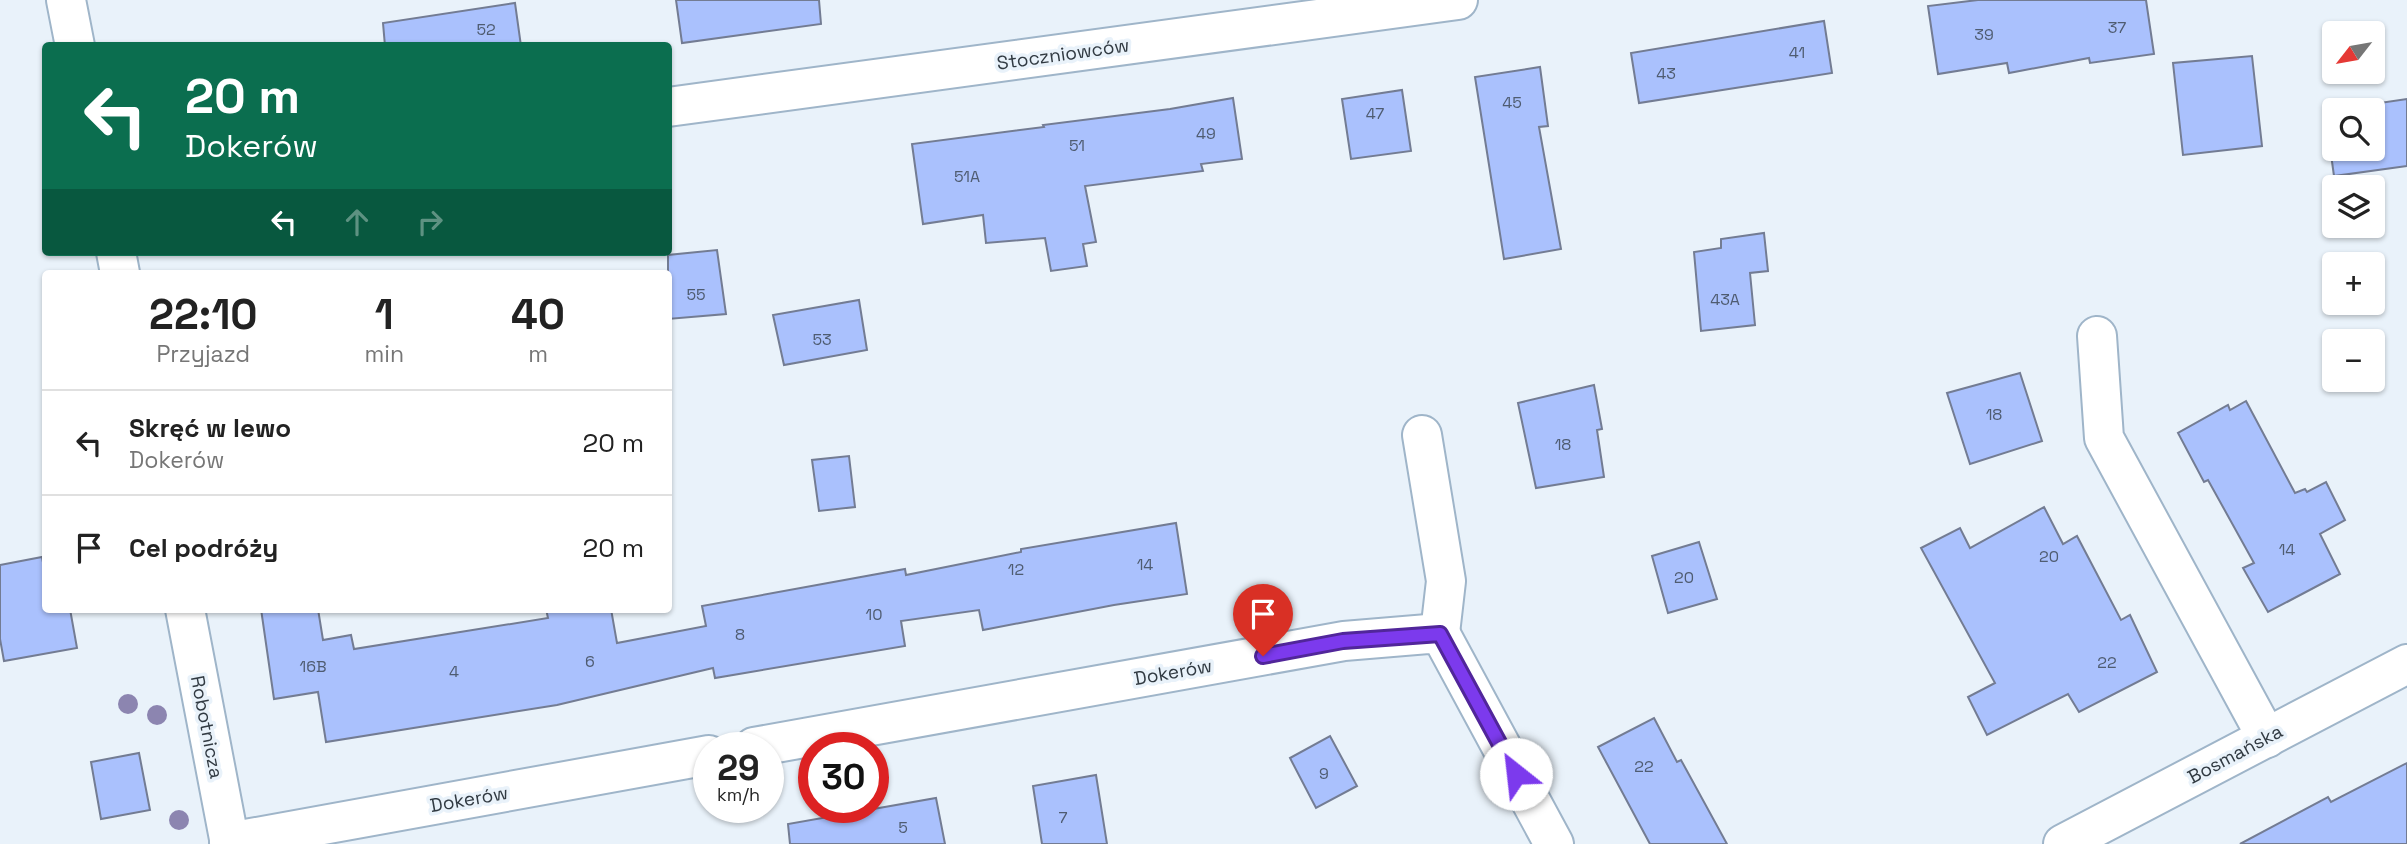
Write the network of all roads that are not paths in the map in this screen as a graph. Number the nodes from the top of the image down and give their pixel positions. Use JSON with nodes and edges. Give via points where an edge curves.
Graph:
{"nodes":[{"id":1,"x":66,"y":0,"type":"edge"},
{"id":2,"x":1458,"y":0,"type":"edge"},
{"id":3,"x":74,"y":42,"type":"edge"},
{"id":4,"x":672,"y":106,"type":"edge"},
{"id":5,"x":2097,"y":335,"type":"dead end"},
{"id":6,"x":1422,"y":435,"type":"dead end"},
{"id":7,"x":186,"y":613,"type":"edge"},
{"id":8,"x":1440,"y":634,"type":"junction"},
{"id":9,"x":2407,"y":664,"type":"edge"},
{"id":10,"x":2267,"y":738,"type":"junction"},
{"id":11,"x":784,"y":742,"type":"edge"},
{"id":12,"x":693,"y":758,"type":"edge"},
{"id":13,"x":229,"y":843,"type":"edge"},
{"id":14,"x":1554,"y":844,"type":"edge"},
{"id":15,"x":2063,"y":844,"type":"edge"}],
"edges":[{"from":1,"to":3,"type":"street"},
{"from":2,"to":4,"type":"street","name":"Stoczniowców"},
{"from":5,"to":10,"type":"street","via":[[2104,438]]},
{"from":6,"to":8,"type":"street","via":[[1446,582]]},
{"from":7,"to":13,"type":"street","name":"Robotnicza"},
{"from":8,"to":11,"type":"street","name":"Dokerów","via":[[1343,641]]},
{"from":8,"to":14,"type":"street"},
{"from":9,"to":10,"type":"street","name":"Bosmańska"},
{"from":10,"to":15,"type":"street","name":"Bosmańska"},
{"from":12,"to":13,"type":"street","name":"Dokerów"}]}
